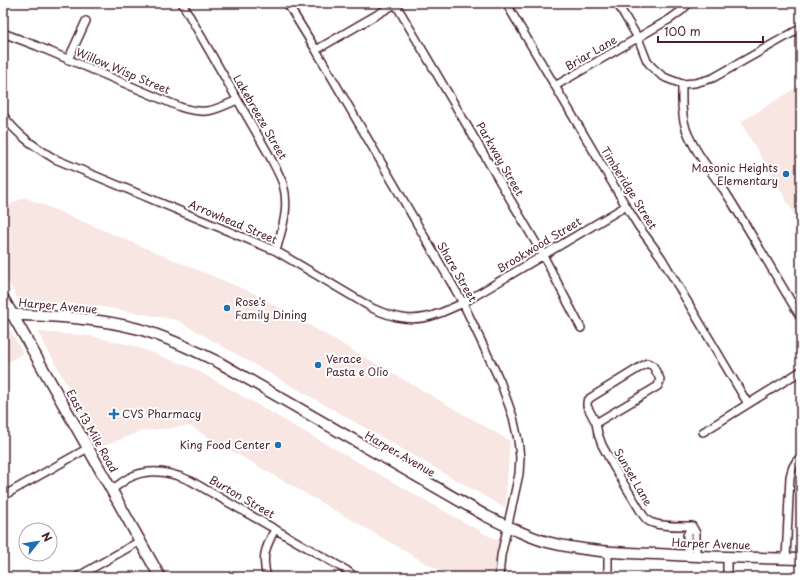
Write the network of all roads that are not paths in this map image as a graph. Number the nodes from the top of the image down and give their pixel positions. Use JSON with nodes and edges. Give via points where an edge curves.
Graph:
{"nodes":[{"id":1,"x":182,"y":3,"type":"edge"},
{"id":2,"x":288,"y":3,"type":"edge"},
{"id":3,"x":396,"y":3,"type":"edge"},
{"id":4,"x":506,"y":3,"type":"edge"},
{"id":5,"x":617,"y":3,"type":"edge"},
{"id":6,"x":689,"y":3,"type":"edge"},
{"id":7,"x":86,"y":21,"type":"dead end"},
{"id":8,"x":801,"y":28,"type":"edge"},
{"id":9,"x":3,"y":33,"type":"edge"},
{"id":10,"x":638,"y":38,"type":"junction"},
{"id":11,"x":316,"y":50,"type":"junction"},
{"id":12,"x":68,"y":60,"type":"junction"},
{"id":13,"x":682,"y":84,"type":"junction"},
{"id":14,"x":555,"y":86,"type":"junction"},
{"id":15,"x":237,"y":100,"type":"junction"},
{"id":16,"x":3,"y":114,"type":"edge"},
{"id":17,"x":626,"y":206,"type":"junction"},
{"id":18,"x":276,"y":252,"type":"junction"},
{"id":19,"x":544,"y":255,"type":"junction"},
{"id":20,"x":3,"y":298,"type":"edge"},
{"id":21,"x":463,"y":303,"type":"junction"},
{"id":22,"x":8,"y":314,"type":"edge"},
{"id":23,"x":801,"y":318,"type":"edge"},
{"id":24,"x":581,"y":328,"type":"dead end"},
{"id":25,"x":801,"y":371,"type":"edge"},
{"id":26,"x":748,"y":404,"type":"junction"},
{"id":27,"x":596,"y":422,"type":"junction"},
{"id":28,"x":702,"y":432,"type":"dead end"},
{"id":29,"x":88,"y":448,"type":"junction"},
{"id":30,"x":801,"y":456,"type":"edge"},
{"id":31,"x":112,"y":490,"type":"junction"},
{"id":32,"x":3,"y":496,"type":"edge"},
{"id":33,"x":507,"y":527,"type":"junction"},
{"id":34,"x":276,"y":529,"type":"junction"},
{"id":35,"x":140,"y":541,"type":"junction"},
{"id":36,"x":608,"y":552,"type":"junction"},
{"id":37,"x":692,"y":556,"type":"junction"},
{"id":38,"x":727,"y":557,"type":"junction"},
{"id":39,"x":786,"y":559,"type":"junction"},
{"id":40,"x":801,"y":559,"type":"edge"},
{"id":41,"x":77,"y":577,"type":"edge"},
{"id":42,"x":160,"y":577,"type":"edge"},
{"id":43,"x":267,"y":577,"type":"edge"},
{"id":44,"x":355,"y":577,"type":"edge"},
{"id":45,"x":499,"y":577,"type":"edge"},
{"id":46,"x":608,"y":577,"type":"edge"},
{"id":47,"x":727,"y":577,"type":"edge"}],
"edges":[{"from":1,"to":15,"type":"street","name":"Lakebreeze Street"},
{"from":2,"to":11,"type":"street","name":"Share Street"},
{"from":3,"to":11,"type":"street"},
{"from":3,"to":19,"type":"street","name":"Parkway Street"},
{"from":4,"to":14,"type":"street","name":"Timberidge Street"},
{"from":5,"to":10,"type":"street"},
{"from":6,"to":10,"type":"street","name":"Briar Lane","via":[[681,11]]},
{"from":7,"to":12,"type":"street"},
{"from":8,"to":13,"type":"street","via":[[713,78]]},
{"from":9,"to":12,"type":"street","name":"Willow Wisp Street"},
{"from":10,"to":13,"type":"street","via":[[647,61],[653,68],[666,78]]},
{"from":10,"to":14,"type":"street","name":"Briar Lane"},
{"from":11,"to":21,"type":"street","name":"Share Street"},
{"from":12,"to":15,"type":"street","name":"Willow Wisp Street","via":[[191,110],[216,110]]},
{"from":13,"to":23,"type":"street","via":[[682,116],[690,138]]},
{"from":14,"to":17,"type":"street","name":"Timberidge Street"},
{"from":15,"to":18,"type":"street","name":"Lakebreeze Street","via":[[283,183],[286,204]]},
{"from":16,"to":18,"type":"street","name":"Arrowhead Street","via":[[24,138],[55,158]]},
{"from":17,"to":19,"type":"street","name":"Brookwood Street"},
{"from":17,"to":26,"type":"street","name":"Timberidge Street","via":[[661,257]]},
{"from":18,"to":21,"type":"street","name":"Arrowhead Street","via":[[385,314],[425,318]]},
{"from":19,"to":21,"type":"street","name":"Brookwood Street"},
{"from":19,"to":24,"type":"street","name":"Parkway Street"},
{"from":20,"to":22,"type":"main road","name":"East 13 Mile Road"},
{"from":21,"to":33,"type":"street","name":"Share Street","via":[[500,381],[518,440],[519,474]]},
{"from":22,"to":29,"type":"main road","name":"East 13 Mile Road"},
{"from":22,"to":33,"type":"main road","name":"Harper Avenue","via":[[104,322],[139,329],[194,350]]},
{"from":25,"to":26,"type":"street"},
{"from":26,"to":28,"type":"street"},
{"from":27,"to":27,"type":"street","name":"Sunset Lane","via":[[587,406],[590,398],[647,363],[653,366],[660,379],[658,386]]},
{"from":27,"to":37,"type":"street","name":"Sunset Lane","via":[[602,445],[648,521],[661,525],[692,526],[688,535]]},
{"from":29,"to":31,"type":"main road","name":"East 13 Mile Road"},
{"from":29,"to":32,"type":"street"},
{"from":30,"to":39,"type":"street","via":[[791,470]]},
{"from":31,"to":34,"type":"street","name":"Burton Street","via":[[137,475],[152,472],[178,475]]},
{"from":31,"to":35,"type":"main road","name":"East 13 Mile Road"},
{"from":33,"to":36,"type":"main road","name":"Harper Avenue","via":[[548,542]]},
{"from":33,"to":45,"type":"street","name":"Share Street"},
{"from":34,"to":43,"type":"street","via":[[264,558]]},
{"from":34,"to":44,"type":"street","name":"Burton Street"},
{"from":35,"to":41,"type":"street"},
{"from":35,"to":42,"type":"main road","name":"East 13 Mile Road"},
{"from":36,"to":37,"type":"main road","name":"Harper Avenue"},
{"from":36,"to":46,"type":"street"},
{"from":37,"to":38,"type":"main road","name":"Harper Avenue"},
{"from":38,"to":39,"type":"main road","name":"Harper Avenue"},
{"from":38,"to":47,"type":"street"},
{"from":39,"to":40,"type":"main road","name":"Harper Avenue"}]}
